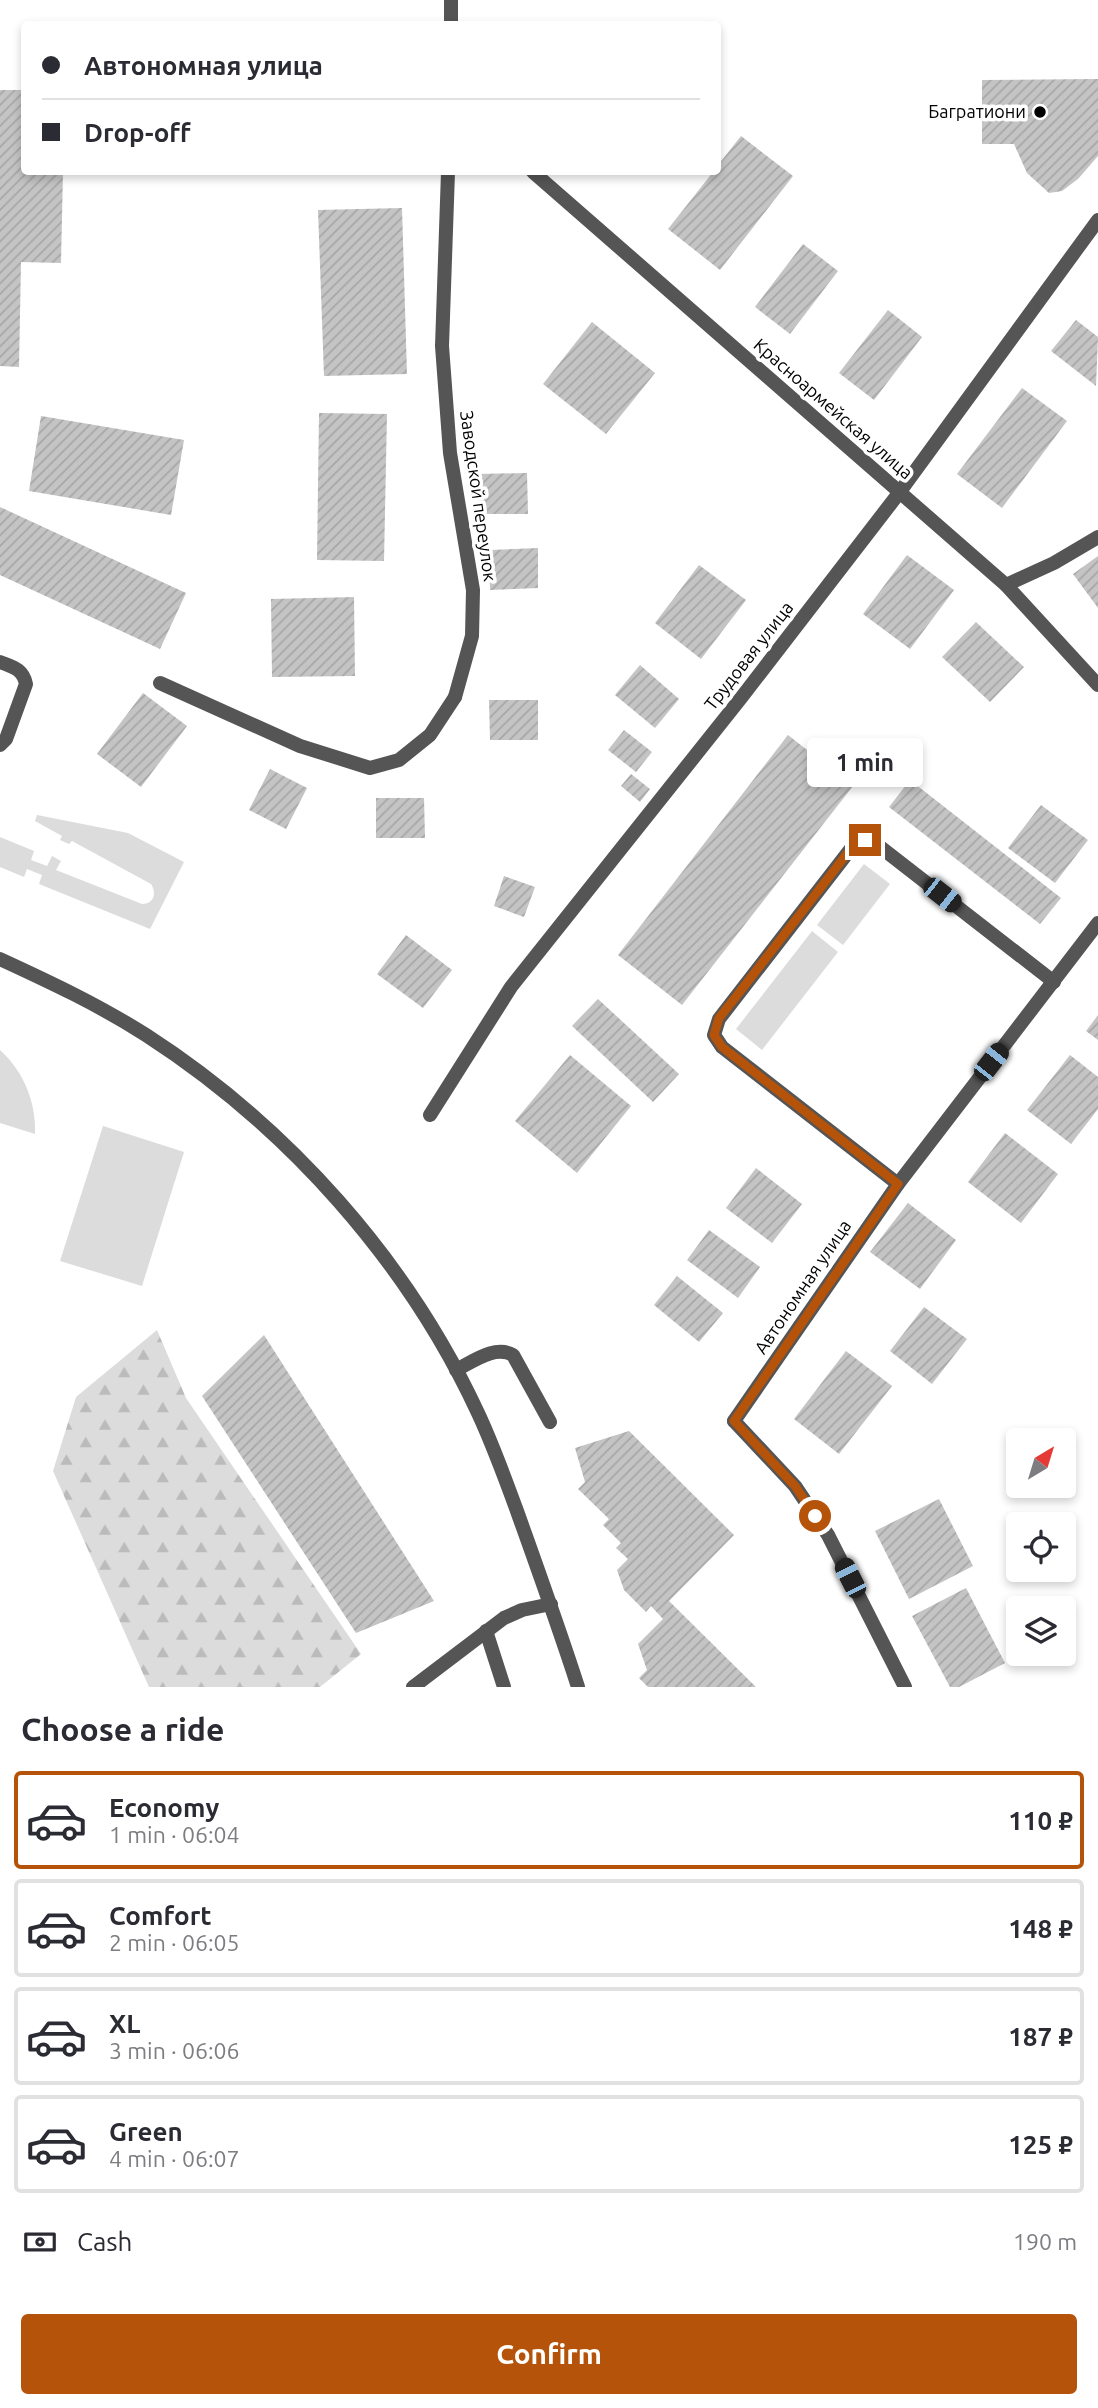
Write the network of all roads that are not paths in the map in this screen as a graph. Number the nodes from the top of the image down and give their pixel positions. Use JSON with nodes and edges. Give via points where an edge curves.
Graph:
{"nodes":[{"id":1,"x":451,"y":0,"type":"edge"},
{"id":2,"x":451,"y":21,"type":"edge"},
{"id":3,"x":447,"y":175,"type":"edge"},
{"id":4,"x":536,"y":175,"type":"edge"},
{"id":5,"x":1098,"y":220,"type":"edge"},
{"id":6,"x":900,"y":493,"type":"junction"},
{"id":7,"x":1098,"y":537,"type":"edge"},
{"id":8,"x":1006,"y":585,"type":"junction"},
{"id":9,"x":0,"y":662,"type":"edge"},
{"id":10,"x":160,"y":683,"type":"dead end"},
{"id":11,"x":1098,"y":685,"type":"edge"},
{"id":12,"x":0,"y":745,"type":"edge"},
{"id":13,"x":1098,"y":923,"type":"edge"},
{"id":14,"x":0,"y":959,"type":"edge"},
{"id":15,"x":1054,"y":982,"type":"junction"},
{"id":16,"x":430,"y":1115,"type":"dead end"},
{"id":17,"x":898,"y":1184,"type":"junction"},
{"id":18,"x":456,"y":1370,"type":"junction"},
{"id":19,"x":550,"y":1422,"type":"dead end"},
{"id":20,"x":551,"y":1604,"type":"junction"},
{"id":21,"x":486,"y":1631,"type":"junction"},
{"id":22,"x":413,"y":1687,"type":"edge"},
{"id":23,"x":504,"y":1687,"type":"edge"},
{"id":24,"x":578,"y":1687,"type":"edge"},
{"id":25,"x":905,"y":1687,"type":"edge"}],
"edges":[{"from":1,"to":2,"type":"street"},
{"from":3,"to":10,"type":"street","name":"Заводской переулок","via":[[442,346],[450,453],[473,590],[472,636],[455,697],[430,735],[399,760],[370,768],[300,746]]},
{"from":4,"to":6,"type":"street","name":"Красноармейская улица"},
{"from":5,"to":6,"type":"street","name":"Трудовая улица"},
{"from":6,"to":8,"type":"street","name":"Красноармейская улица"},
{"from":6,"to":16,"type":"street","name":"Трудовая улица","via":[[511,987]]},
{"from":7,"to":8,"type":"street"},
{"from":8,"to":11,"type":"street","name":"Красноармейская улица"},
{"from":9,"to":12,"type":"street","via":[[18,669],[26,684]]},
{"from":13,"to":15,"type":"street","name":"Автономная улица"},
{"from":14,"to":18,"type":"street","via":[[145,1035],[282,1142],[388,1263]]},
{"from":15,"to":17,"type":"street","name":"Автономная улица"},
{"from":15,"to":17,"type":"street","via":[[879,846],[865,840],[853,846],[735,998],[715,1026],[717,1041]]},
{"from":17,"to":25,"type":"street","name":"Автономная улица","via":[[734,1421],[795,1486],[828,1535]]},
{"from":18,"to":19,"type":"street","via":[[494,1352],[513,1355]]},
{"from":18,"to":20,"type":"street","via":[[501,1468]]},
{"from":20,"to":21,"type":"street","via":[[512,1614]]},
{"from":20,"to":24,"type":"street"},
{"from":21,"to":22,"type":"street"},
{"from":21,"to":23,"type":"street"}]}
